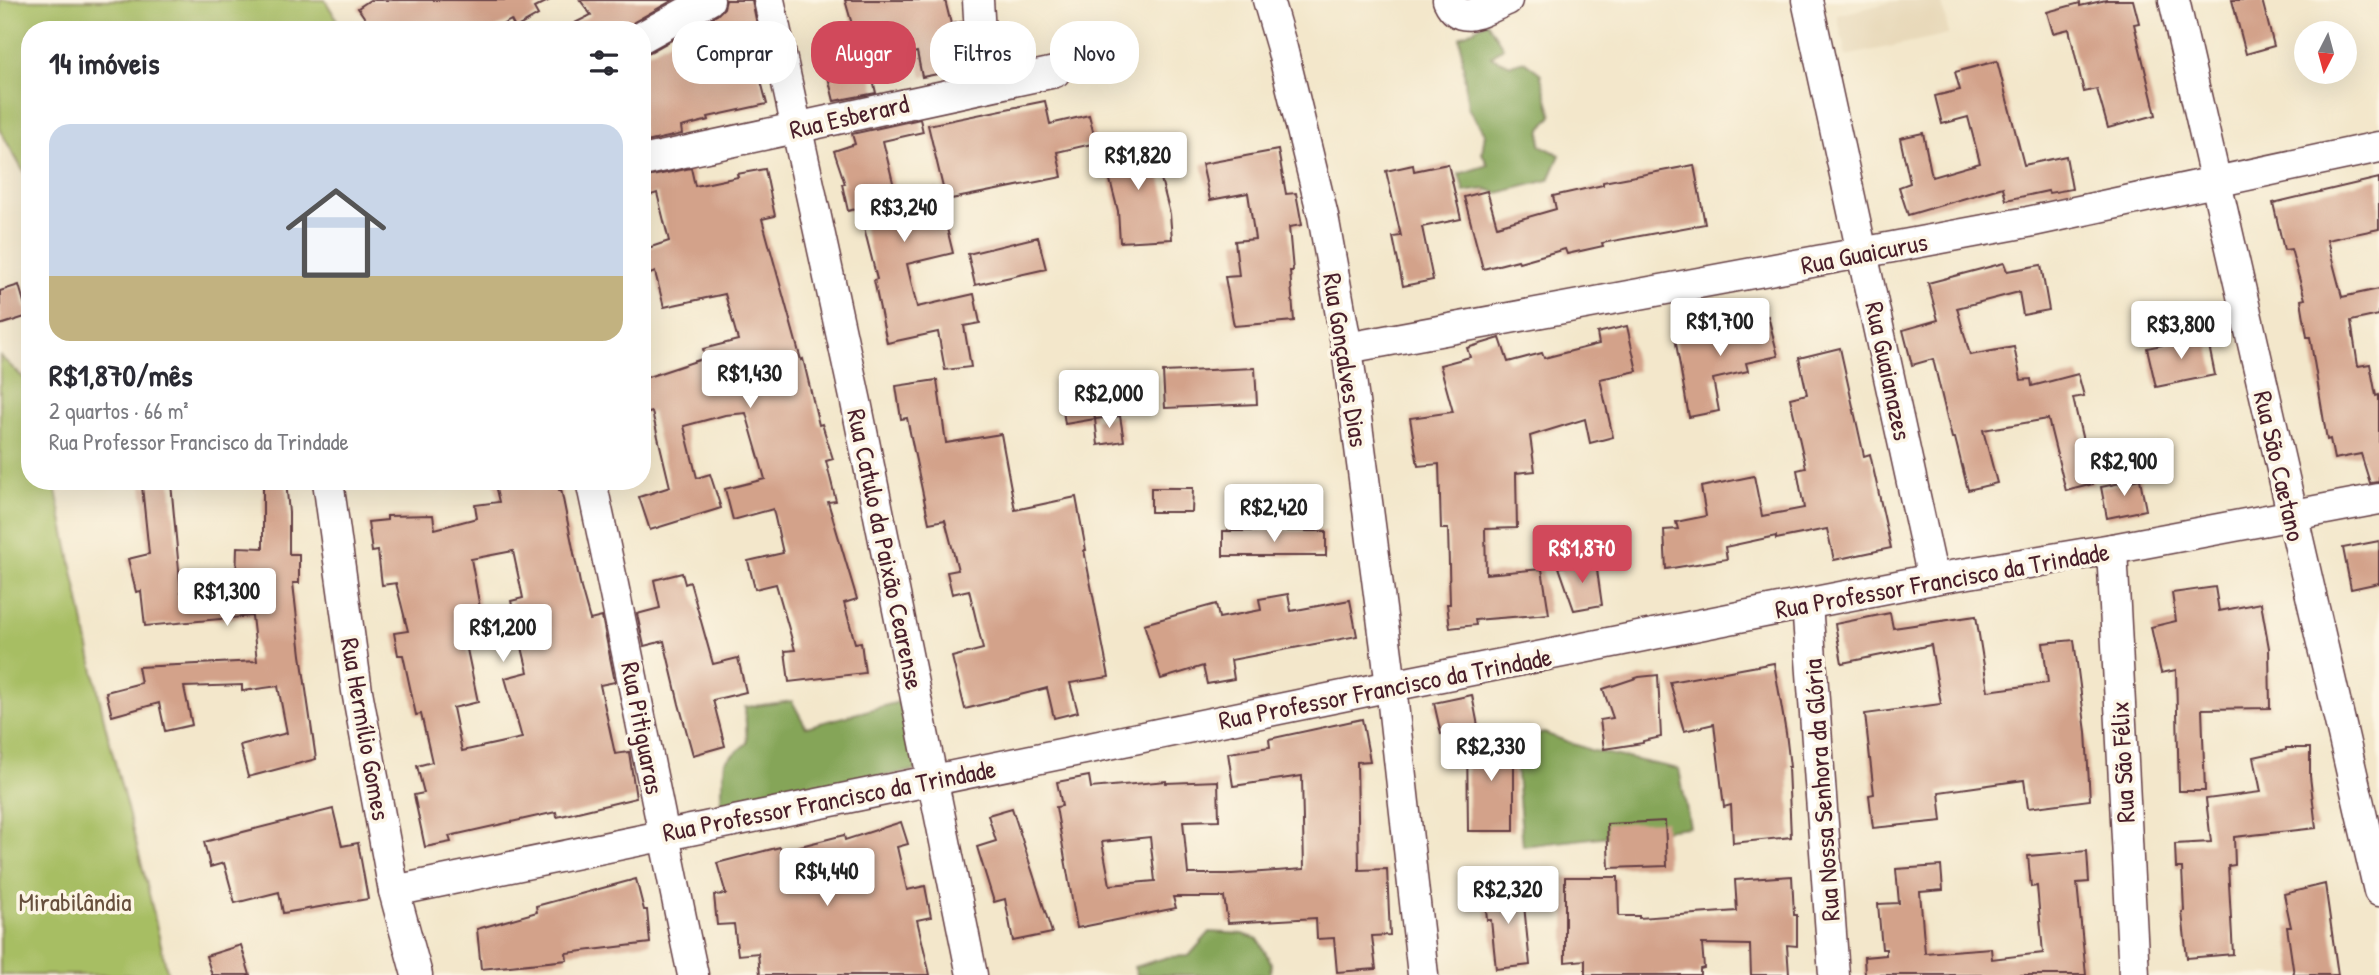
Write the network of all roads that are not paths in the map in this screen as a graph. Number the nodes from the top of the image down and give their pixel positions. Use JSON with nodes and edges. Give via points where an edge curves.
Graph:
{"nodes":[{"id":1,"x":709,"y":0,"type":"edge"},
{"id":2,"x":769,"y":0,"type":"edge"},
{"id":3,"x":978,"y":0,"type":"edge"},
{"id":4,"x":1268,"y":0,"type":"edge"},
{"id":5,"x":1507,"y":0,"type":"edge"},
{"id":6,"x":1807,"y":0,"type":"edge"},
{"id":7,"x":2174,"y":0,"type":"edge"},
{"id":8,"x":1460,"y":8,"type":"edge"},
{"id":9,"x":651,"y":32,"type":"edge"},
{"id":10,"x":1050,"y":73,"type":"edge"},
{"id":11,"x":983,"y":86,"type":"junction"},
{"id":12,"x":796,"y":128,"type":"junction"},
{"id":13,"x":2379,"y":147,"type":"edge"},
{"id":14,"x":651,"y":160,"type":"edge"},
{"id":15,"x":2215,"y":181,"type":"junction"},
{"id":16,"x":1864,"y":254,"type":"junction"},
{"id":17,"x":1347,"y":348,"type":"junction"},
{"id":18,"x":329,"y":490,"type":"edge"},
{"id":19,"x":593,"y":490,"type":"edge"},
{"id":20,"x":2379,"y":499,"type":"edge"},
{"id":21,"x":2291,"y":515,"type":"junction"},
{"id":22,"x":2112,"y":550,"type":"junction"},
{"id":23,"x":1933,"y":579,"type":"junction"},
{"id":24,"x":1807,"y":604,"type":"junction"},
{"id":25,"x":1391,"y":686,"type":"junction"},
{"id":26,"x":933,"y":779,"type":"junction"},
{"id":27,"x":2372,"y":828,"type":"edge"},
{"id":28,"x":663,"y":834,"type":"junction"},
{"id":29,"x":394,"y":891,"type":"junction"},
{"id":30,"x":2379,"y":891,"type":"edge"},
{"id":31,"x":417,"y":975,"type":"edge"},
{"id":32,"x":693,"y":975,"type":"edge"},
{"id":33,"x":972,"y":975,"type":"edge"},
{"id":34,"x":1423,"y":975,"type":"edge"},
{"id":35,"x":1835,"y":975,"type":"edge"},
{"id":36,"x":2134,"y":975,"type":"edge"}],
"edges":[{"from":1,"to":9,"type":"street"},
{"from":2,"to":12,"type":"street","name":"Rua Catulo da Paixão Cearense"},
{"from":3,"to":11,"type":"street"},
{"from":4,"to":17,"type":"street","name":"Rua Gonçalves Dias","via":[[1322,216]]},
{"from":5,"to":8,"type":"street"},
{"from":6,"to":16,"type":"street","name":"Rua Guaianazes"},
{"from":7,"to":15,"type":"street","name":"Rua São Caetano"},
{"from":10,"to":11,"type":"street","name":"Rua Esberard"},
{"from":11,"to":12,"type":"street","name":"Rua Esberard"},
{"from":12,"to":14,"type":"street","name":"Rua Esberard"},
{"from":12,"to":26,"type":"street","name":"Rua Catulo da Paixão Cearense"},
{"from":13,"to":15,"type":"street","name":"Rua Guaicurus"},
{"from":15,"to":16,"type":"street","name":"Rua Guaicurus"},
{"from":15,"to":21,"type":"street","name":"Rua São Caetano"},
{"from":16,"to":17,"type":"street","name":"Rua Guaicurus"},
{"from":16,"to":23,"type":"street","name":"Rua Guaianazes"},
{"from":17,"to":25,"type":"street","name":"Rua Gonçalves Dias"},
{"from":18,"to":29,"type":"street","name":"Rua Hermílio Gomes","via":[[357,691]]},
{"from":19,"to":28,"type":"street","name":"Rua Pitiguaras"},
{"from":20,"to":21,"type":"street","name":"Rua Professor Francisco da Trindade"},
{"from":21,"to":22,"type":"street","name":"Rua Professor Francisco da Trindade"},
{"from":21,"to":27,"type":"street","name":"Rua São Caetano"},
{"from":22,"to":23,"type":"street","name":"Rua Professor Francisco da Trindade"},
{"from":22,"to":36,"type":"street","name":"Rua São Félix"},
{"from":23,"to":24,"type":"street","name":"Rua Professor Francisco da Trindade"},
{"from":24,"to":25,"type":"street","name":"Rua Professor Francisco da Trindade"},
{"from":24,"to":35,"type":"street","name":"Rua Nossa Senhora da Glória"},
{"from":25,"to":26,"type":"street","name":"Rua Professor Francisco da Trindade"},
{"from":25,"to":34,"type":"street","name":"Rua Gonçalves Dias"},
{"from":26,"to":28,"type":"street","name":"Rua Professor Francisco da Trindade"},
{"from":26,"to":33,"type":"street","name":"Rua Catulo da Paixão Cearense"},
{"from":27,"to":30,"type":"street","name":"Rua São Caetano"},
{"from":28,"to":29,"type":"street","name":"Rua Professor Francisco da Trindade"},
{"from":28,"to":32,"type":"street","name":"Rua Pitiguaras"},
{"from":29,"to":31,"type":"street","name":"Rua Hermílio Gomes"}]}
